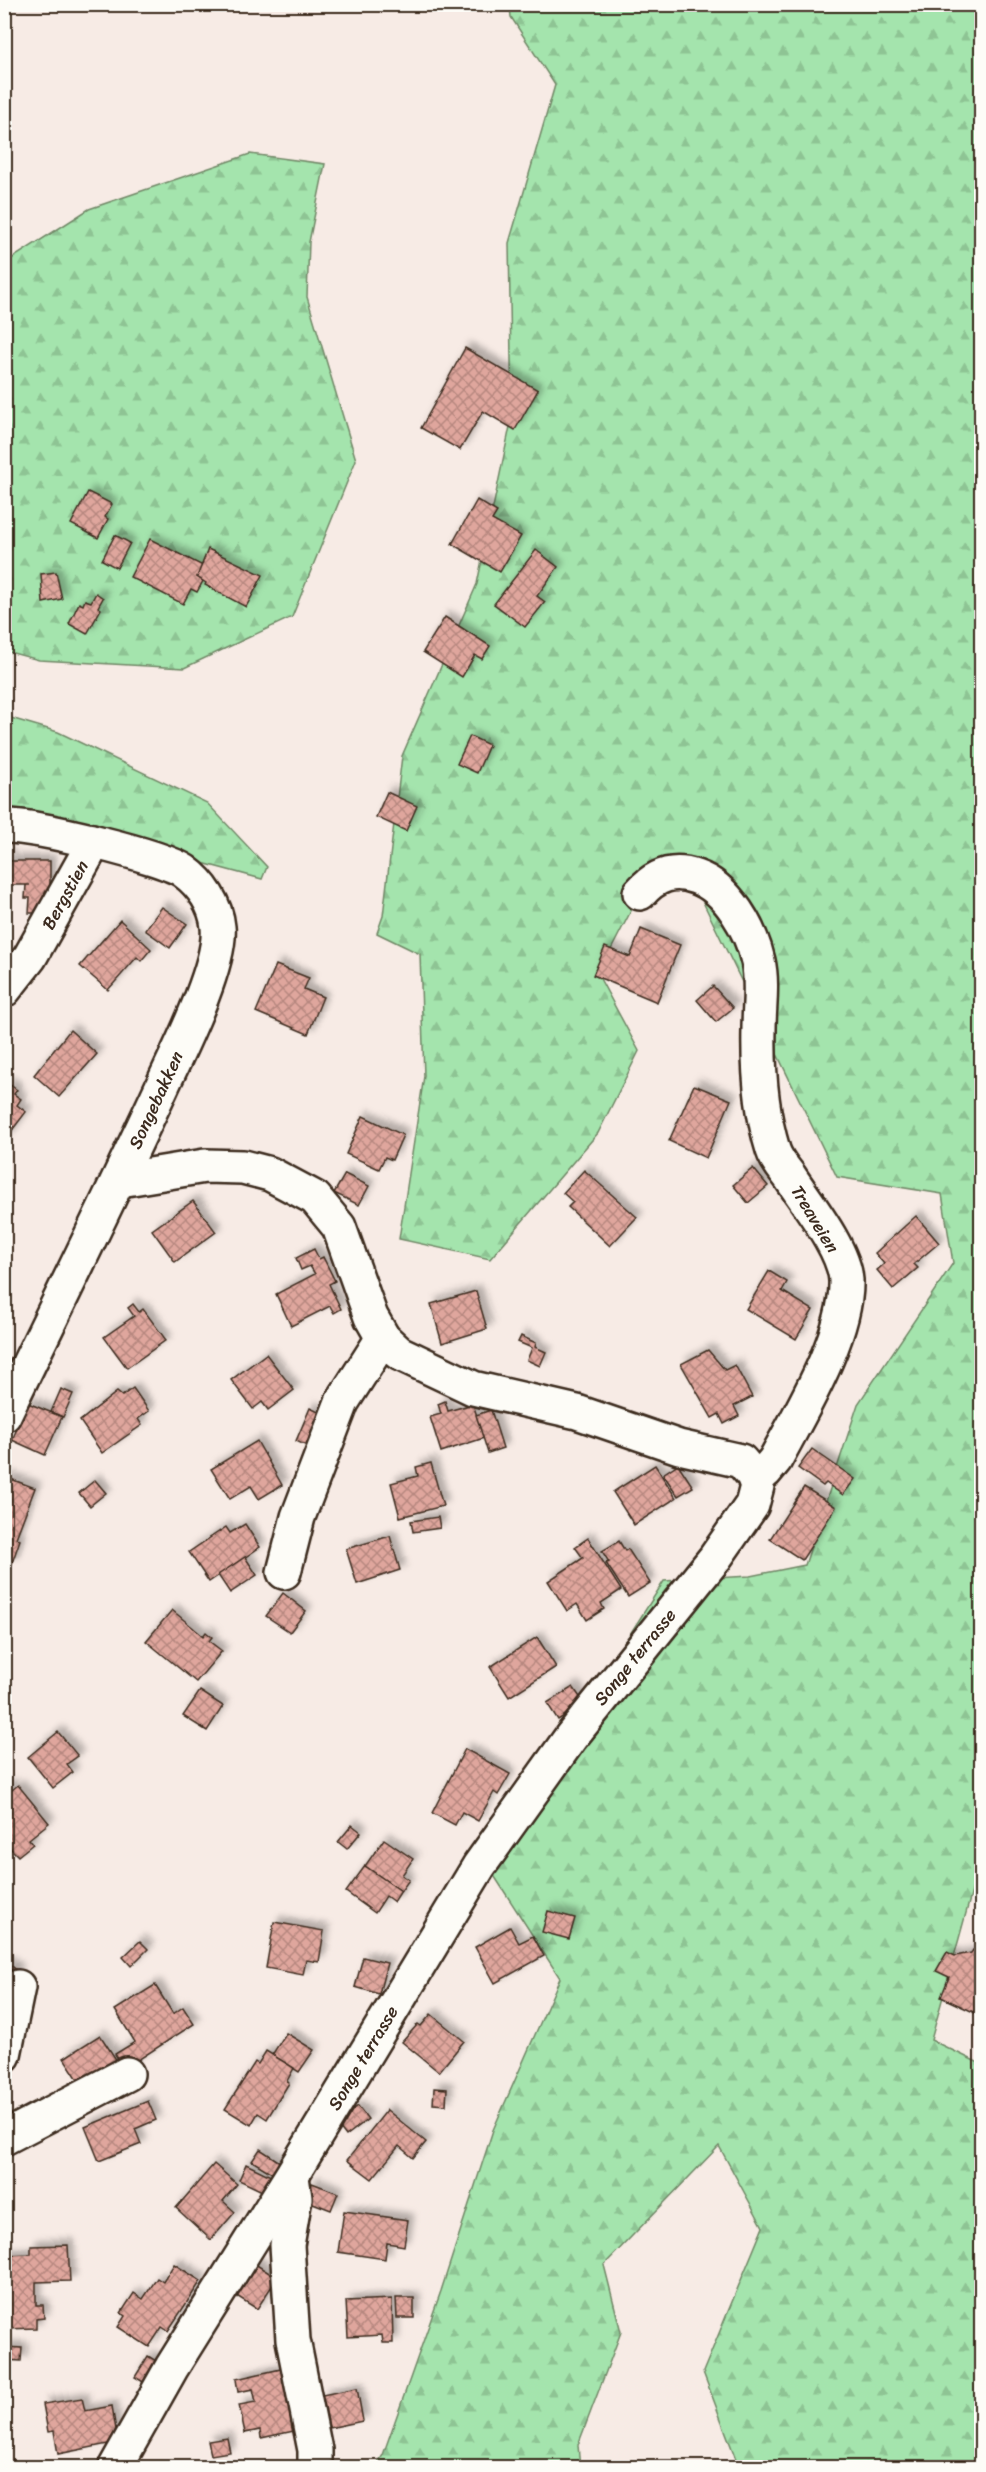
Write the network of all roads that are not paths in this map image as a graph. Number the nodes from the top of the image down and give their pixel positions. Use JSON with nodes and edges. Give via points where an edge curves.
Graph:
{"nodes":[{"id":1,"x":4,"y":826,"type":"edge"},
{"id":2,"x":92,"y":841,"type":"junction"},
{"id":3,"x":640,"y":893,"type":"dead end"},
{"id":4,"x":4,"y":990,"type":"edge"},
{"id":5,"x":120,"y":1179,"type":"junction"},
{"id":6,"x":383,"y":1338,"type":"junction"},
{"id":7,"x":4,"y":1415,"type":"edge"},
{"id":8,"x":753,"y":1475,"type":"junction"},
{"id":9,"x":284,"y":1572,"type":"dead end"},
{"id":10,"x":18,"y":1987,"type":"dead end"},
{"id":11,"x":4,"y":2055,"type":"edge"},
{"id":12,"x":127,"y":2074,"type":"dead end"},
{"id":13,"x":4,"y":2138,"type":"edge"},
{"id":14,"x":292,"y":2175,"type":"junction"},
{"id":15,"x":115,"y":2468,"type":"edge"},
{"id":16,"x":315,"y":2468,"type":"edge"}],
"edges":[{"from":1,"to":2,"type":"street","name":"Bergstien"},
{"from":2,"to":4,"type":"street","name":"Bergstien","via":[[30,957]]},
{"from":2,"to":5,"type":"street","name":"Songebakken","via":[[183,871],[203,888],[219,930],[217,949],[194,1017]]},
{"from":3,"to":8,"type":"street","name":"Treaveien","via":[[664,874],[684,873],[708,881],[725,895],[744,926],[758,961],[761,983],[761,1104],[774,1153],[833,1243],[846,1279],[841,1317],[819,1377],[775,1460],[765,1472]]},
{"from":5,"to":6,"type":"street","via":[[205,1166],[243,1167],[270,1174],[315,1198],[339,1227],[371,1317]]},
{"from":5,"to":7,"type":"street","name":"Songebakken"},
{"from":6,"to":8,"type":"street","via":[[399,1353],[473,1388],[577,1412],[679,1447],[741,1461]]},
{"from":6,"to":9,"type":"street","via":[[342,1402],[298,1517]]},
{"from":8,"to":14,"type":"street","name":"Songe terrasse","via":[[757,1486],[752,1505],[715,1558],[571,1737],[479,1866]]},
{"from":10,"to":11,"type":"street"},
{"from":12,"to":13,"type":"street"},
{"from":14,"to":15,"type":"street","name":"Songe terrasse","via":[[172,2367]]},
{"from":14,"to":16,"type":"street","via":[[295,2198],[287,2245],[293,2340]]}]}
